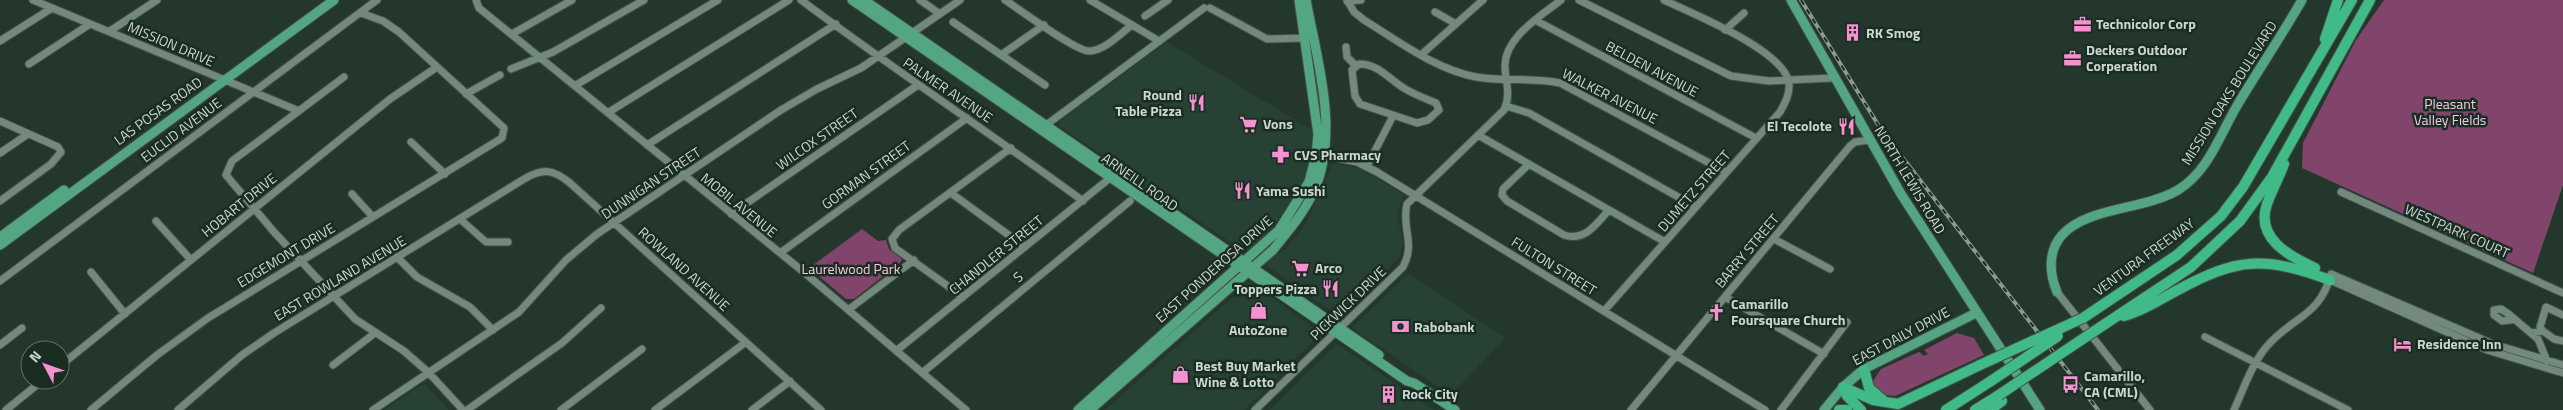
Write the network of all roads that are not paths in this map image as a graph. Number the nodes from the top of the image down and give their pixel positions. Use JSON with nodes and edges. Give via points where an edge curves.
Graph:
{"nodes":[{"id":1,"x":33,"y":0,"type":"edge"},
{"id":2,"x":157,"y":0,"type":"edge"},
{"id":3,"x":325,"y":0,"type":"edge"},
{"id":4,"x":334,"y":0,"type":"edge"},
{"id":5,"x":378,"y":0,"type":"edge"},
{"id":6,"x":476,"y":0,"type":"edge"},
{"id":7,"x":572,"y":0,"type":"edge"},
{"id":8,"x":644,"y":0,"type":"edge"},
{"id":9,"x":718,"y":0,"type":"edge"},
{"id":10,"x":789,"y":0,"type":"edge"},
{"id":11,"x":801,"y":0,"type":"edge"},
{"id":12,"x":852,"y":0,"type":"edge"},
{"id":13,"x":864,"y":0,"type":"edge"},
{"id":14,"x":920,"y":0,"type":"edge"},
{"id":15,"x":960,"y":0,"type":"edge"},
{"id":16,"x":1006,"y":0,"type":"edge"},
{"id":17,"x":1090,"y":0,"type":"edge"},
{"id":18,"x":1168,"y":0,"type":"edge"},
{"id":19,"x":1299,"y":0,"type":"edge"},
{"id":20,"x":1306,"y":0,"type":"edge"},
{"id":21,"x":1347,"y":0,"type":"edge"},
{"id":22,"x":1361,"y":0,"type":"edge"},
{"id":23,"x":1483,"y":0,"type":"edge"},
{"id":24,"x":1561,"y":0,"type":"edge"},
{"id":25,"x":1579,"y":0,"type":"edge"},
{"id":26,"x":1664,"y":0,"type":"edge"},
{"id":27,"x":1790,"y":0,"type":"edge"},
{"id":28,"x":2302,"y":0,"type":"edge"},
{"id":29,"x":2338,"y":0,"type":"edge"},
{"id":30,"x":2352,"y":0,"type":"edge"},
{"id":31,"x":2370,"y":0,"type":"edge"},
{"id":32,"x":52,"y":8,"type":"junction"},
{"id":33,"x":1435,"y":12,"type":"dead end"},
{"id":34,"x":360,"y":13,"type":"junction"},
{"id":35,"x":1744,"y":13,"type":"dead end"},
{"id":36,"x":940,"y":14,"type":"junction"},
{"id":37,"x":1145,"y":16,"type":"dead end"},
{"id":38,"x":952,"y":22,"type":"dead end"},
{"id":39,"x":1537,"y":22,"type":"junction"},
{"id":40,"x":90,"y":24,"type":"junction"},
{"id":41,"x":836,"y":24,"type":"junction"},
{"id":42,"x":1456,"y":24,"type":"junction"},
{"id":43,"x":1044,"y":25,"type":"junction"},
{"id":44,"x":1132,"y":25,"type":"junction"},
{"id":45,"x":1726,"y":30,"type":"junction"},
{"id":46,"x":110,"y":31,"type":"junction"},
{"id":47,"x":512,"y":34,"type":"junction"},
{"id":48,"x":909,"y":35,"type":"junction"},
{"id":49,"x":1305,"y":38,"type":"junction"},
{"id":50,"x":0,"y":41,"type":"edge"},
{"id":51,"x":1159,"y":41,"type":"junction"},
{"id":52,"x":1346,"y":47,"type":"dead end"},
{"id":53,"x":1422,"y":54,"type":"junction"},
{"id":54,"x":1001,"y":55,"type":"junction"},
{"id":55,"x":877,"y":57,"type":"junction"},
{"id":56,"x":542,"y":58,"type":"junction"},
{"id":57,"x":2318,"y":60,"type":"junction"},
{"id":58,"x":29,"y":64,"type":"dead end"},
{"id":59,"x":1356,"y":66,"type":"junction"},
{"id":60,"x":437,"y":67,"type":"junction"},
{"id":61,"x":511,"y":69,"type":"dead end"},
{"id":62,"x":500,"y":76,"type":"dead end"},
{"id":63,"x":344,"y":77,"type":"dead end"},
{"id":64,"x":1833,"y":78,"type":"junction"},
{"id":65,"x":221,"y":79,"type":"junction"},
{"id":66,"x":1507,"y":79,"type":"junction"},
{"id":67,"x":1788,"y":81,"type":"junction"},
{"id":68,"x":918,"y":84,"type":"junction"},
{"id":69,"x":576,"y":85,"type":"junction"},
{"id":70,"x":1046,"y":85,"type":"dead end"},
{"id":71,"x":254,"y":92,"type":"junction"},
{"id":72,"x":466,"y":94,"type":"junction"},
{"id":73,"x":1506,"y":106,"type":"junction"},
{"id":74,"x":299,"y":111,"type":"junction"},
{"id":75,"x":609,"y":112,"type":"junction"},
{"id":76,"x":1393,"y":116,"type":"junction"},
{"id":77,"x":967,"y":118,"type":"junction"},
{"id":78,"x":0,"y":121,"type":"edge"},
{"id":79,"x":1043,"y":127,"type":"junction"},
{"id":80,"x":28,"y":134,"type":"junction"},
{"id":81,"x":1478,"y":135,"type":"junction"},
{"id":82,"x":1756,"y":138,"type":"junction"},
{"id":83,"x":1870,"y":140,"type":"junction"},
{"id":84,"x":411,"y":142,"type":"dead end"},
{"id":85,"x":2292,"y":142,"type":"junction"},
{"id":86,"x":647,"y":145,"type":"junction"},
{"id":87,"x":1011,"y":148,"type":"junction"},
{"id":88,"x":0,"y":152,"type":"edge"},
{"id":89,"x":1325,"y":156,"type":"junction"},
{"id":90,"x":1529,"y":164,"type":"junction"},
{"id":91,"x":1367,"y":166,"type":"junction"},
{"id":92,"x":1726,"y":172,"type":"junction"},
{"id":93,"x":445,"y":174,"type":"junction"},
{"id":94,"x":685,"y":177,"type":"junction"},
{"id":95,"x":1110,"y":178,"type":"junction"},
{"id":96,"x":524,"y":179,"type":"joint"},
{"id":97,"x":1308,"y":182,"type":"junction"},
{"id":98,"x":2341,"y":192,"type":"dead end"},
{"id":99,"x":951,"y":193,"type":"junction"},
{"id":100,"x":352,"y":194,"type":"dead end"},
{"id":101,"x":1414,"y":195,"type":"junction"},
{"id":102,"x":1311,"y":198,"type":"junction"},
{"id":103,"x":0,"y":201,"type":"edge"},
{"id":104,"x":1083,"y":201,"type":"junction"},
{"id":105,"x":1130,"y":201,"type":"dead end"},
{"id":106,"x":1696,"y":207,"type":"junction"},
{"id":107,"x":253,"y":209,"type":"junction"},
{"id":108,"x":1609,"y":210,"type":"junction"},
{"id":109,"x":731,"y":214,"type":"junction"},
{"id":110,"x":373,"y":217,"type":"junction"},
{"id":111,"x":460,"y":219,"type":"junction"},
{"id":112,"x":156,"y":221,"type":"dead end"},
{"id":113,"x":615,"y":223,"type":"junction"},
{"id":114,"x":0,"y":237,"type":"edge"},
{"id":115,"x":1774,"y":239,"type":"junction"},
{"id":116,"x":508,"y":242,"type":"dead end"},
{"id":117,"x":1665,"y":242,"type":"junction"},
{"id":118,"x":0,"y":245,"type":"edge"},
{"id":119,"x":1025,"y":248,"type":"junction"},
{"id":120,"x":780,"y":253,"type":"junction"},
{"id":121,"x":397,"y":258,"type":"junction"},
{"id":122,"x":191,"y":260,"type":"junction"},
{"id":123,"x":914,"y":260,"type":"junction"},
{"id":124,"x":300,"y":261,"type":"junction"},
{"id":125,"x":1246,"y":266,"type":"junction"},
{"id":126,"x":1830,"y":269,"type":"dead end"},
{"id":127,"x":91,"y":272,"type":"dead end"},
{"id":128,"x":2331,"y":277,"type":"junction"},
{"id":129,"x":0,"y":281,"type":"edge"},
{"id":130,"x":2057,"y":292,"type":"joint"},
{"id":131,"x":2563,"y":293,"type":"edge"},
{"id":132,"x":334,"y":297,"type":"junction"},
{"id":133,"x":963,"y":297,"type":"junction"},
{"id":134,"x":1725,"y":297,"type":"junction"},
{"id":135,"x":601,"y":308,"type":"dead end"},
{"id":136,"x":848,"y":310,"type":"junction"},
{"id":137,"x":1604,"y":311,"type":"junction"},
{"id":138,"x":1976,"y":313,"type":"junction"},
{"id":139,"x":125,"y":314,"type":"junction"},
{"id":140,"x":2508,"y":315,"type":"dead end"},
{"id":141,"x":2563,"y":315,"type":"edge"},
{"id":142,"x":2084,"y":318,"type":"junction"},
{"id":143,"x":2110,"y":321,"type":"junction"},
{"id":144,"x":1847,"y":322,"type":"dead end"},
{"id":145,"x":22,"y":328,"type":"dead end"},
{"id":146,"x":494,"y":330,"type":"junction"},
{"id":147,"x":1338,"y":330,"type":"junction"},
{"id":148,"x":2543,"y":331,"type":"junction"},
{"id":149,"x":375,"y":333,"type":"junction"},
{"id":150,"x":2532,"y":333,"type":"junction"},
{"id":151,"x":2205,"y":336,"type":"dead end"},
{"id":152,"x":2563,"y":341,"type":"edge"},
{"id":153,"x":746,"y":342,"type":"junction"},
{"id":154,"x":0,"y":345,"type":"edge"},
{"id":155,"x":642,"y":349,"type":"dead end"},
{"id":156,"x":896,"y":351,"type":"junction"},
{"id":157,"x":1824,"y":354,"type":"junction"},
{"id":158,"x":1676,"y":356,"type":"junction"},
{"id":159,"x":70,"y":358,"type":"edge"},
{"id":160,"x":2547,"y":361,"type":"junction"},
{"id":161,"x":2257,"y":363,"type":"junction"},
{"id":162,"x":333,"y":365,"type":"dead end"},
{"id":163,"x":2563,"y":365,"type":"edge"},
{"id":164,"x":1864,"y":369,"type":"junction"},
{"id":165,"x":429,"y":373,"type":"junction"},
{"id":166,"x":922,"y":373,"type":"junction"},
{"id":167,"x":2563,"y":373,"type":"edge"},
{"id":168,"x":790,"y":381,"type":"junction"},
{"id":169,"x":1842,"y":387,"type":"junction"},
{"id":170,"x":31,"y":390,"type":"edge"},
{"id":171,"x":2001,"y":398,"type":"junction"},
{"id":172,"x":1890,"y":404,"type":"junction"},
{"id":173,"x":93,"y":408,"type":"edge"},
{"id":174,"x":6,"y":410,"type":"edge"},
{"id":175,"x":105,"y":410,"type":"edge"},
{"id":176,"x":178,"y":410,"type":"edge"},
{"id":177,"x":373,"y":410,"type":"edge"},
{"id":178,"x":463,"y":410,"type":"edge"},
{"id":179,"x":467,"y":410,"type":"edge"},
{"id":180,"x":561,"y":410,"type":"edge"},
{"id":181,"x":656,"y":410,"type":"edge"},
{"id":182,"x":752,"y":410,"type":"edge"},
{"id":183,"x":821,"y":410,"type":"edge"},
{"id":184,"x":966,"y":410,"type":"edge"},
{"id":185,"x":1078,"y":410,"type":"edge"},
{"id":186,"x":1090,"y":410,"type":"edge"},
{"id":187,"x":1255,"y":410,"type":"edge"},
{"id":188,"x":1455,"y":410,"type":"edge"},
{"id":189,"x":1630,"y":410,"type":"edge"},
{"id":190,"x":1765,"y":410,"type":"edge"},
{"id":191,"x":1782,"y":410,"type":"edge"},
{"id":192,"x":1824,"y":410,"type":"edge"},
{"id":193,"x":1839,"y":410,"type":"edge"},
{"id":194,"x":1847,"y":410,"type":"edge"},
{"id":195,"x":1861,"y":410,"type":"edge"},
{"id":196,"x":1946,"y":410,"type":"edge"},
{"id":197,"x":1975,"y":410,"type":"edge"},
{"id":198,"x":1990,"y":410,"type":"edge"},
{"id":199,"x":2040,"y":410,"type":"edge"},
{"id":200,"x":2150,"y":410,"type":"edge"},
{"id":201,"x":2234,"y":410,"type":"edge"},
{"id":202,"x":2347,"y":410,"type":"edge"}],
"edges":[{"from":1,"to":32,"type":"street","name":"MISSION DRIVE"},
{"from":2,"to":46,"type":"street"},
{"from":3,"to":65,"type":"main road","name":"LAS POSAS ROAD"},
{"from":4,"to":65,"type":"main road","name":"LAS POSAS ROAD"},
{"from":5,"to":34,"type":"street","name":"EUCLID AVENUE"},
{"from":6,"to":47,"type":"street","name":"MOBIL AVENUE","via":[[479,8]]},
{"from":7,"to":47,"type":"street"},
{"from":8,"to":56,"type":"street"},
{"from":9,"to":69,"type":"street"},
{"from":10,"to":75,"type":"street"},
{"from":11,"to":41,"type":"street","name":"PALMER AVENUE"},
{"from":12,"to":48,"type":"main road","name":"ARNEILL ROAD"},
{"from":13,"to":48,"type":"main road","name":"ARNEILL ROAD"},
{"from":14,"to":36,"type":"street"},
{"from":15,"to":36,"type":"street","name":"DUNNIGAN STREET"},
{"from":16,"to":43,"type":"street"},
{"from":17,"to":44,"type":"street"},
{"from":18,"to":37,"type":"street"},
{"from":19,"to":49,"type":"main road","name":"EAST PONDEROSA DRIVE"},
{"from":20,"to":89,"type":"main road","name":"EAST PONDEROSA DRIVE","via":[[1327,124]]},
{"from":21,"to":22,"type":"street"},
{"from":21,"to":53,"type":"street","name":"WALKER AVENUE","via":[[1364,20]]},
{"from":23,"to":42,"type":"street"},
{"from":24,"to":39,"type":"street"},
{"from":25,"to":67,"type":"street","via":[[1726,74],[1752,80]]},
{"from":26,"to":45,"type":"street"},
{"from":27,"to":64,"type":"main road","name":"NORTH LEWIS ROAD"},
{"from":28,"to":130,"type":"main road","name":"MISSION OAKS BOULEVARD","via":[[2192,179],[2183,187],[2150,202],[2084,219],[2060,237],[2050,261],[2051,277]]},
{"from":29,"to":57,"type":"highway"},
{"from":30,"to":57,"type":"highway","name":"VENTURA FREEWAY"},
{"from":31,"to":85,"type":"highway"},
{"from":32,"to":40,"type":"street","name":"MISSION DRIVE"},
{"from":32,"to":50,"type":"street"},
{"from":33,"to":42,"type":"street"},
{"from":34,"to":60,"type":"street","via":[[392,26]]},
{"from":34,"to":71,"type":"street","name":"EUCLID AVENUE"},
{"from":35,"to":45,"type":"street"},
{"from":36,"to":48,"type":"street","name":"DUNNIGAN STREET"},
{"from":38,"to":54,"type":"street"},
{"from":39,"to":66,"type":"street","via":[[1509,48],[1505,62]]},
{"from":39,"to":82,"type":"street","name":"BELDEN AVENUE"},
{"from":40,"to":46,"type":"street","name":"MISSION DRIVE"},
{"from":40,"to":58,"type":"street"},
{"from":41,"to":55,"type":"street","name":"PALMER AVENUE"},
{"from":41,"to":86,"type":"street"},
{"from":42,"to":53,"type":"street"},
{"from":43,"to":44,"type":"street","via":[[1079,49],[1091,52]]},
{"from":43,"to":54,"type":"street"},
{"from":44,"to":51,"type":"street"},
{"from":45,"to":67,"type":"street","via":[[1771,56]]},
{"from":46,"to":65,"type":"street","name":"MISSION DRIVE"},
{"from":47,"to":56,"type":"street","name":"MOBIL AVENUE"},
{"from":48,"to":55,"type":"street","name":"DUNNIGAN STREET"},
{"from":48,"to":79,"type":"main road","name":"ARNEILL ROAD"},
{"from":49,"to":51,"type":"street","via":[[1267,39],[1207,8]]},
{"from":49,"to":97,"type":"main road","name":"EAST PONDEROSA DRIVE","via":[[1318,134]]},
{"from":51,"to":79,"type":"street"},
{"from":52,"to":59,"type":"street","via":[[1347,57]]},
{"from":53,"to":66,"type":"street","name":"WALKER AVENUE","via":[[1467,75]]},
{"from":54,"to":70,"type":"street"},
{"from":55,"to":68,"type":"street","name":"PALMER AVENUE"},
{"from":55,"to":94,"type":"street","name":"DUNNIGAN STREET","via":[[782,110]]},
{"from":56,"to":61,"type":"street"},
{"from":56,"to":69,"type":"street","name":"MOBIL AVENUE"},
{"from":57,"to":142,"type":"highway","name":"VENTURA FREEWAY","via":[[2243,187],[2212,225],[2178,255]]},
{"from":59,"to":76,"type":"street","via":[[1351,73],[1358,102]]},
{"from":59,"to":76,"type":"street","via":[[1368,64],[1378,69],[1439,108],[1428,120],[1420,123]]},
{"from":60,"to":72,"type":"street"},
{"from":60,"to":107,"type":"street","name":"HOBART DRIVE","via":[[410,83]]},
{"from":62,"to":72,"type":"street"},
{"from":63,"to":74,"type":"street"},
{"from":64,"to":67,"type":"street"},
{"from":64,"to":83,"type":"main road","name":"NORTH LEWIS ROAD"},
{"from":65,"to":71,"type":"street","name":"MISSION DRIVE"},
{"from":65,"to":114,"type":"main road","name":"LAS POSAS ROAD"},
{"from":65,"to":118,"type":"main road","name":"LAS POSAS ROAD"},
{"from":66,"to":73,"type":"street","via":[[1510,93]]},
{"from":66,"to":92,"type":"street","name":"WALKER AVENUE","via":[[1539,78],[1567,86]]},
{"from":67,"to":82,"type":"street","name":"DUMETZ STREET","via":[[1787,102]]},
{"from":68,"to":77,"type":"street","name":"PALMER AVENUE"},
{"from":68,"to":109,"type":"street","name":"WILCOX STREET"},
{"from":69,"to":75,"type":"street","name":"MOBIL AVENUE"},
{"from":71,"to":74,"type":"street","name":"MISSION DRIVE"},
{"from":71,"to":129,"type":"street","name":"EUCLID AVENUE"},
{"from":72,"to":93,"type":"street","name":"EDGEMONT DRIVE","via":[[504,128],[504,135]]},
{"from":73,"to":81,"type":"street"},
{"from":73,"to":106,"type":"street","via":[[1529,113]]},
{"from":74,"to":107,"type":"street","via":[[232,161],[226,171]]},
{"from":75,"to":86,"type":"street","name":"MOBIL AVENUE"},
{"from":76,"to":91,"type":"street"},
{"from":77,"to":87,"type":"street","name":"PALMER AVENUE"},
{"from":77,"to":120,"type":"street","name":"GORMAN STREET"},
{"from":78,"to":80,"type":"street"},
{"from":79,"to":95,"type":"main road","name":"ARNEILL ROAD"},
{"from":79,"to":125,"type":"main road","name":"ARNEILL ROAD"},
{"from":80,"to":88,"type":"street"},
{"from":80,"to":103,"type":"street","via":[[58,147],[60,156]]},
{"from":81,"to":90,"type":"street"},
{"from":81,"to":101,"type":"street"},
{"from":82,"to":92,"type":"street","name":"DUMETZ STREET"},
{"from":83,"to":115,"type":"street","name":"BARRY STREET","via":[[1850,146]]},
{"from":83,"to":138,"type":"main road","name":"NORTH LEWIS ROAD"},
{"from":84,"to":93,"type":"street"},
{"from":85,"to":128,"type":"highway","via":[[2264,212],[2266,228],[2275,243],[2288,254]]},
{"from":85,"to":143,"type":"highway","via":[[2257,200],[2226,236],[2180,275]]},
{"from":86,"to":94,"type":"street","name":"MOBIL AVENUE"},
{"from":87,"to":99,"type":"street"},
{"from":87,"to":104,"type":"street","name":"PALMER AVENUE"},
{"from":89,"to":91,"type":"street","name":"FULTON STREET","via":[[1345,158]]},
{"from":89,"to":102,"type":"main road","name":"EAST PONDEROSA DRIVE"},
{"from":90,"to":108,"type":"street"},
{"from":90,"to":108,"type":"street","via":[[1503,189],[1502,195],[1564,235],[1575,239],[1582,236]]},
{"from":91,"to":101,"type":"street","name":"FULTON STREET"},
{"from":92,"to":106,"type":"street","name":"DUMETZ STREET"},
{"from":93,"to":110,"type":"street","name":"EDGEMONT DRIVE"},
{"from":94,"to":109,"type":"street","name":"MOBIL AVENUE"},
{"from":94,"to":113,"type":"street","name":"DUNNIGAN STREET"},
{"from":95,"to":104,"type":"street","name":"CHANDLER STREET"},
{"from":95,"to":125,"type":"main road","name":"ARNEILL ROAD"},
{"from":96,"to":111,"type":"street","name":"EAST ROWLAND AVENUE"},
{"from":96,"to":113,"type":"street","name":"ROWLAND AVENUE","via":[[539,171],[554,170]]},
{"from":97,"to":102,"type":"main road","via":[[1313,187]]},
{"from":97,"to":125,"type":"main road","name":"EAST PONDEROSA DRIVE","via":[[1284,224]]},
{"from":98,"to":131,"type":"street","name":"WESTPARK COURT"},
{"from":99,"to":119,"type":"street"},
{"from":99,"to":123,"type":"street","via":[[899,230],[892,240],[895,248]]},
{"from":100,"to":110,"type":"street"},
{"from":101,"to":137,"type":"street","name":"FULTON STREET"},
{"from":101,"to":147,"type":"street","name":"PICKWICK DRIVE","via":[[1404,217],[1411,245],[1408,260]]},
{"from":102,"to":125,"type":"main road","name":"EAST PONDEROSA DRIVE","via":[[1293,228]]},
{"from":104,"to":119,"type":"street","name":"CHANDLER STREET"},
{"from":105,"to":166,"type":"street","name":"S"},
{"from":106,"to":117,"type":"street","name":"DUMETZ STREET"},
{"from":107,"to":122,"type":"street","name":"HOBART DRIVE"},
{"from":107,"to":124,"type":"street"},
{"from":108,"to":117,"type":"street"},
{"from":109,"to":120,"type":"street","name":"MOBIL AVENUE"},
{"from":110,"to":124,"type":"street","name":"EDGEMONT DRIVE"},
{"from":111,"to":116,"type":"street","via":[[484,242]]},
{"from":111,"to":121,"type":"street","name":"EAST ROWLAND AVENUE"},
{"from":112,"to":122,"type":"street"},
{"from":113,"to":146,"type":"street","name":"DUNNIGAN STREET","via":[[580,247],[530,302]]},
{"from":113,"to":153,"type":"street","name":"ROWLAND AVENUE"},
{"from":115,"to":126,"type":"street"},
{"from":115,"to":134,"type":"street","name":"BARRY STREET"},
{"from":117,"to":137,"type":"street","name":"DUMETZ STREET"},
{"from":119,"to":133,"type":"street","name":"CHANDLER STREET"},
{"from":120,"to":136,"type":"street","name":"MOBIL AVENUE"},
{"from":121,"to":132,"type":"street","name":"EAST ROWLAND AVENUE"},
{"from":121,"to":146,"type":"street","via":[[417,277],[470,307]]},
{"from":122,"to":139,"type":"street","name":"HOBART DRIVE"},
{"from":123,"to":133,"type":"street"},
{"from":123,"to":136,"type":"street"},
{"from":124,"to":132,"type":"street"},
{"from":124,"to":173,"type":"street","name":"EDGEMONT DRIVE","via":[[188,332]]},
{"from":125,"to":147,"type":"main road","name":"ARNEILL ROAD"},
{"from":125,"to":185,"type":"main road","name":"EAST PONDEROSA DRIVE"},
{"from":125,"to":186,"type":"main road","name":"EAST PONDEROSA DRIVE"},
{"from":127,"to":139,"type":"street"},
{"from":128,"to":143,"type":"highway","via":[[2276,263],[2238,263],[2185,286],[2134,314]]},
{"from":128,"to":160,"type":"street","via":[[2485,341]]},
{"from":128,"to":161,"type":"street","via":[[2317,306],[2278,335]]},
{"from":128,"to":167,"type":"street","via":[[2487,350]]},
{"from":130,"to":200,"type":"street"},
{"from":132,"to":149,"type":"street","via":[[359,323]]},
{"from":132,"to":176,"type":"street","name":"EAST ROWLAND AVENUE","via":[[258,343]]},
{"from":133,"to":156,"type":"street","name":"CHANDLER STREET"},
{"from":134,"to":157,"type":"street"},
{"from":134,"to":158,"type":"street","name":"BARRY STREET"},
{"from":135,"to":179,"type":"street","via":[[562,343]]},
{"from":136,"to":156,"type":"street","name":"MOBIL AVENUE"},
{"from":137,"to":158,"type":"street","name":"FULTON STREET"},
{"from":138,"to":164,"type":"main road","name":"EAST DAILY DRIVE"},
{"from":138,"to":199,"type":"main road","name":"NORTH LEWIS ROAD"},
{"from":139,"to":159,"type":"street","name":"HOBART DRIVE"},
{"from":140,"to":150,"type":"street"},
{"from":141,"to":148,"type":"street","via":[[2546,307],[2540,327]]},
{"from":142,"to":172,"type":"highway","bridge":true,"via":[[1906,401]]},
{"from":142,"to":196,"type":"highway","name":"VENTURA FREEWAY","bridge":true},
{"from":143,"to":171,"type":"highway","bridge":true},
{"from":144,"to":157,"type":"street"},
{"from":145,"to":154,"type":"street"},
{"from":146,"to":165,"type":"street","name":"DUNNIGAN STREET"},
{"from":147,"to":187,"type":"street","name":"PICKWICK DRIVE"},
{"from":147,"to":188,"type":"main road","name":"ARNEILL ROAD","via":[[1407,381]]},
{"from":148,"to":150,"type":"street"},
{"from":148,"to":152,"type":"street"},
{"from":149,"to":162,"type":"street"},
{"from":149,"to":165,"type":"street","via":[[404,350]]},
{"from":150,"to":160,"type":"street"},
{"from":151,"to":161,"type":"street"},
{"from":153,"to":168,"type":"street","name":"ROWLAND AVENUE"},
{"from":153,"to":181,"type":"street"},
{"from":155,"to":180,"type":"street"},
{"from":156,"to":166,"type":"street","name":"MOBIL AVENUE"},
{"from":157,"to":191,"type":"street"},
{"from":158,"to":189,"type":"street","name":"BARRY STREET"},
{"from":158,"to":190,"type":"street","name":"FULTON STREET"},
{"from":160,"to":163,"type":"street"},
{"from":161,"to":201,"type":"street"},
{"from":161,"to":202,"type":"street"},
{"from":164,"to":169,"type":"main road","name":"EAST DAILY DRIVE"},
{"from":164,"to":172,"type":"highway","via":[[1872,392]]},
{"from":165,"to":177,"type":"street","name":"DUNNIGAN STREET"},
{"from":165,"to":178,"type":"street"},
{"from":166,"to":184,"type":"street","name":"MOBIL AVENUE"},
{"from":168,"to":182,"type":"street"},
{"from":168,"to":183,"type":"street","name":"ROWLAND AVENUE"},
{"from":169,"to":172,"type":"highway"},
{"from":169,"to":192,"type":"main road","name":"EAST DAILY DRIVE"},
{"from":169,"to":195,"type":"highway"},
{"from":170,"to":174,"type":"street"},
{"from":171,"to":197,"type":"highway"},
{"from":171,"to":198,"type":"highway"},
{"from":173,"to":175,"type":"street"},
{"from":193,"to":194,"type":"highway"}]}
